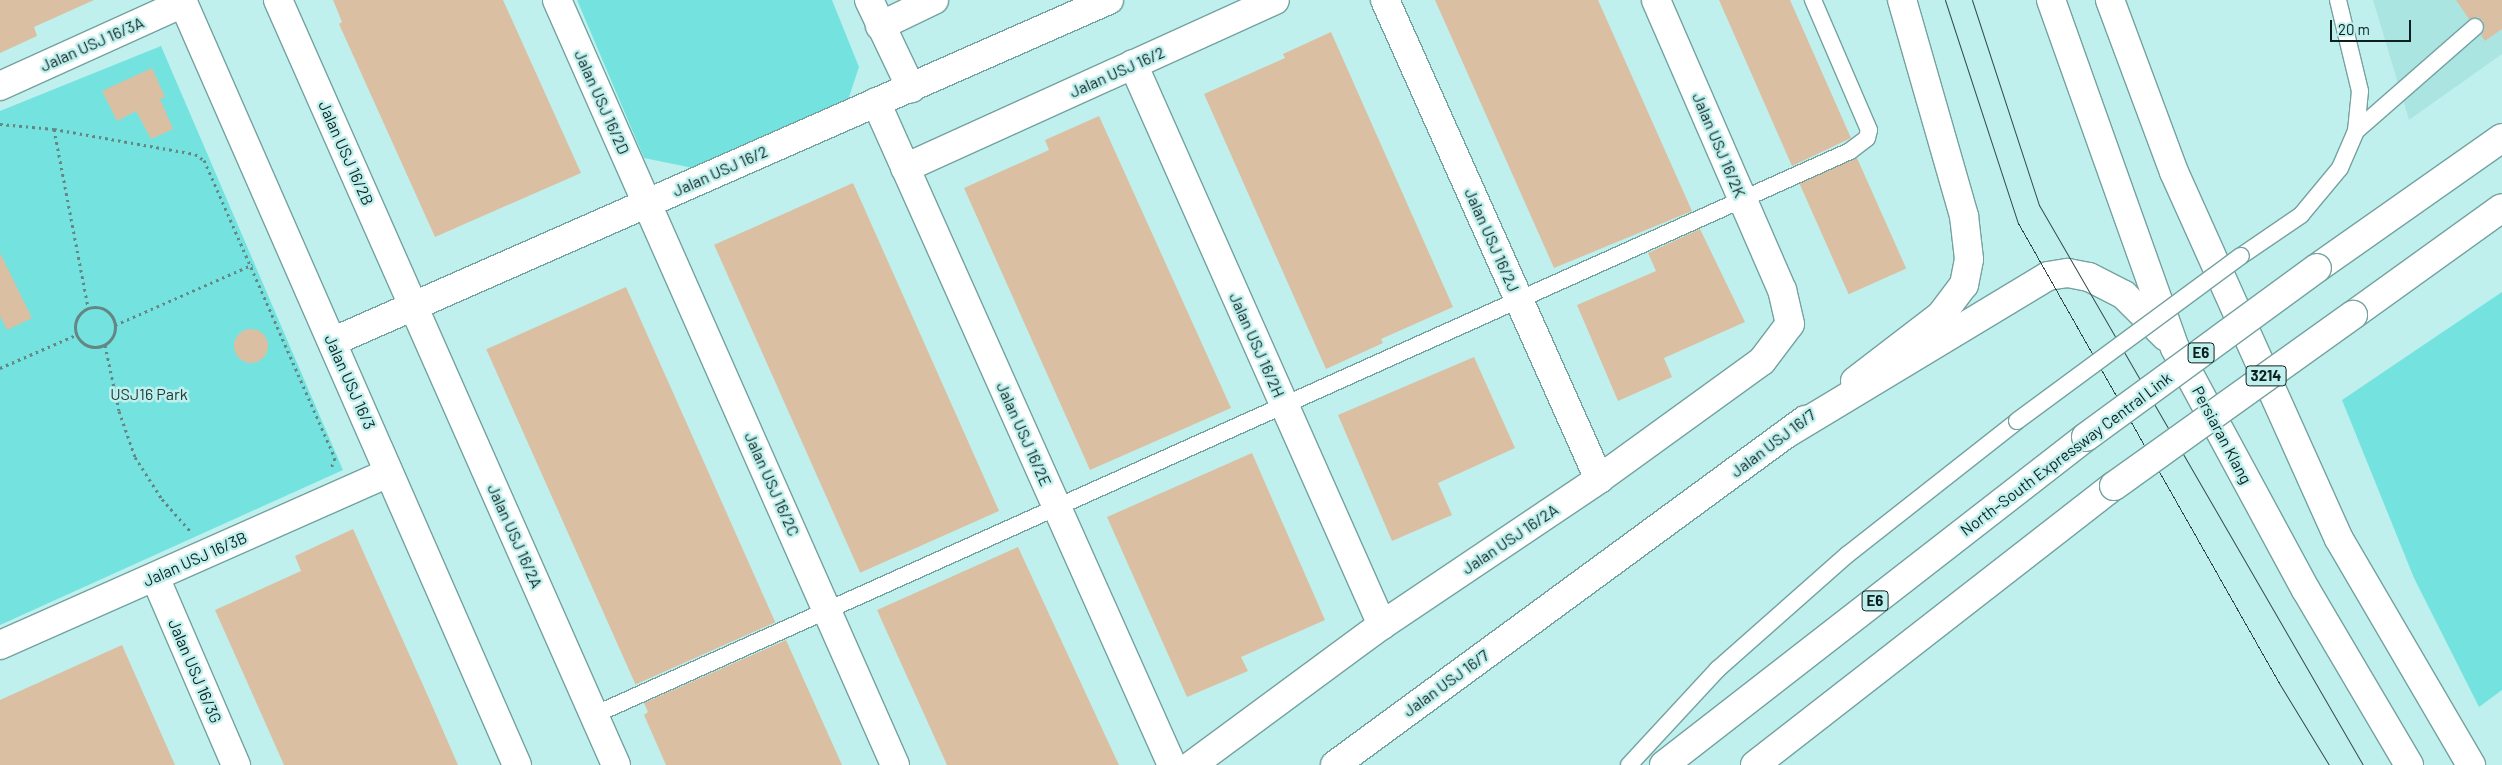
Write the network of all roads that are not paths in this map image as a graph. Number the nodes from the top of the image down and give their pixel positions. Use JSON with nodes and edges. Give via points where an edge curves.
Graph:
{"nodes":[{"id":1,"x":278,"y":0,"type":"edge"},
{"id":2,"x":557,"y":0,"type":"edge"},
{"id":3,"x":869,"y":0,"type":"edge"},
{"id":4,"x":934,"y":0,"type":"edge"},
{"id":5,"x":1109,"y":0,"type":"edge"},
{"id":6,"x":1275,"y":0,"type":"edge"},
{"id":7,"x":1385,"y":0,"type":"edge"},
{"id":8,"x":1656,"y":0,"type":"edge"},
{"id":9,"x":1813,"y":0,"type":"edge"},
{"id":10,"x":1902,"y":0,"type":"edge"},
{"id":11,"x":2051,"y":0,"type":"edge"},
{"id":12,"x":2110,"y":0,"type":"edge"},
{"id":13,"x":2338,"y":0,"type":"edge"},
{"id":14,"x":183,"y":1,"type":"edge"},
{"id":15,"x":880,"y":26,"type":"junction"},
{"id":16,"x":2475,"y":27,"type":"dead end"},
{"id":17,"x":1133,"y":64,"type":"junction"},
{"id":18,"x":0,"y":86,"type":"edge"},
{"id":19,"x":910,"y":88,"type":"junction"},
{"id":20,"x":876,"y":102,"type":"junction"},
{"id":21,"x":2356,"y":131,"type":"junction"},
{"id":22,"x":2502,"y":138,"type":"edge"},
{"id":23,"x":905,"y":168,"type":"junction"},
{"id":24,"x":1742,"y":198,"type":"junction"},
{"id":25,"x":647,"y":203,"type":"junction"},
{"id":26,"x":2502,"y":208,"type":"edge"},
{"id":27,"x":1782,"y":290,"type":"joint"},
{"id":28,"x":1519,"y":300,"type":"junction"},
{"id":29,"x":413,"y":306,"type":"junction"},
{"id":30,"x":332,"y":342,"type":"junction"},
{"id":31,"x":2175,"y":348,"type":"junction"},
{"id":32,"x":1284,"y":405,"type":"junction"},
{"id":33,"x":1786,"y":434,"type":"junction"},
{"id":34,"x":389,"y":473,"type":"junction"},
{"id":35,"x":1599,"y":479,"type":"junction"},
{"id":36,"x":1056,"y":507,"type":"junction"},
{"id":37,"x":154,"y":577,"type":"junction"},
{"id":38,"x":828,"y":610,"type":"junction"},
{"id":39,"x":1382,"y":625,"type":"junction"},
{"id":40,"x":0,"y":645,"type":"edge"},
{"id":41,"x":594,"y":715,"type":"junction"},
{"id":42,"x":236,"y":765,"type":"edge"},
{"id":43,"x":517,"y":765,"type":"edge"},
{"id":44,"x":616,"y":765,"type":"edge"},
{"id":45,"x":895,"y":765,"type":"edge"},
{"id":46,"x":1172,"y":765,"type":"edge"},
{"id":47,"x":1192,"y":765,"type":"edge"},
{"id":48,"x":1335,"y":765,"type":"edge"},
{"id":49,"x":1629,"y":765,"type":"edge"},
{"id":50,"x":1664,"y":765,"type":"edge"},
{"id":51,"x":1755,"y":765,"type":"edge"},
{"id":52,"x":2409,"y":765,"type":"edge"},
{"id":53,"x":2471,"y":765,"type":"edge"}],
"edges":[{"from":1,"to":29,"type":"main road","name":"Jalan USJ 16/2B"},
{"from":2,"to":25,"type":"main road","name":"Jalan USJ 16/2D"},
{"from":3,"to":15,"type":"main road"},
{"from":4,"to":15,"type":"main road"},
{"from":5,"to":19,"type":"main road","name":"Jalan USJ 16/2"},
{"from":6,"to":17,"type":"main road","name":"Jalan USJ 16/2"},
{"from":7,"to":28,"type":"main road","name":"Jalan USJ 16/2J"},
{"from":8,"to":24,"type":"main road","name":"Jalan USJ 16/2K"},
{"from":9,"to":24,"type":"lane","via":[[1869,130],[1867,138],[1850,151]]},
{"from":10,"to":33,"type":"main road","name":"Jalan USJ 16/7","via":[[1964,216],[1969,259],[1964,284],[1941,315]]},
{"from":11,"to":31,"type":"main road","name":"Persiaran Klang"},
{"from":12,"to":53,"type":"main road","number":"3214","via":[[2174,172],[2339,539]]},
{"from":13,"to":21,"type":"lane","via":[[2360,91]]},
{"from":14,"to":18,"type":"main road","name":"Jalan USJ 16/3A"},
{"from":14,"to":30,"type":"main road","name":"Jalan USJ 16/3"},
{"from":15,"to":19,"type":"main road"},
{"from":16,"to":21,"type":"lane"},
{"from":17,"to":23,"type":"main road","name":"Jalan USJ 16/2"},
{"from":17,"to":32,"type":"main road","name":"Jalan USJ 16/2H"},
{"from":19,"to":20,"type":"main road","name":"Jalan USJ 16/2"},
{"from":20,"to":23,"type":"main road","name":"Jalan USJ 16/2E"},
{"from":20,"to":25,"type":"main road","name":"Jalan USJ 16/2"},
{"from":21,"to":49,"type":"lane","bridge":true,"via":[[2340,168],[2301,215],[2016,421],[1846,555],[1718,669]]},
{"from":22,"to":50,"type":"main road","name":"North–South Expressway Central Link","number":"E6","bridge":true,"via":[[2086,437]]},
{"from":23,"to":36,"type":"main road","name":"Jalan USJ 16/2E"},
{"from":24,"to":27,"type":"main road","name":"Jalan USJ 16/2K"},
{"from":24,"to":28,"type":"lane"},
{"from":25,"to":29,"type":"main road","name":"Jalan USJ 16/2"},
{"from":25,"to":38,"type":"main road","name":"Jalan USJ 16/2C"},
{"from":26,"to":51,"type":"main road","bridge":true,"via":[[2114,486]]},
{"from":27,"to":35,"type":"main road","name":"Jalan USJ 16/2A","via":[[1790,324],[1762,361]]},
{"from":28,"to":32,"type":"lane"},
{"from":28,"to":35,"type":"main road","name":"Jalan USJ 16/2J"},
{"from":29,"to":30,"type":"main road","name":"Jalan USJ 16/2"},
{"from":29,"to":41,"type":"main road","name":"Jalan USJ 16/2A"},
{"from":30,"to":34,"type":"main road","name":"Jalan USJ 16/3"},
{"from":31,"to":33,"type":"main road","via":[[2124,295],[2089,276],[2068,273],[2048,276]]},
{"from":31,"to":52,"type":"main road","name":"Persiaran Klang","via":[[2306,590]]},
{"from":32,"to":36,"type":"lane"},
{"from":32,"to":39,"type":"main road","name":"Jalan USJ 16/2H"},
{"from":33,"to":48,"type":"main road","name":"Jalan USJ 16/7"},
{"from":34,"to":37,"type":"main road","name":"Jalan USJ 16/3B"},
{"from":34,"to":43,"type":"main road","name":"Jalan USJ 16/3"},
{"from":35,"to":39,"type":"main road","name":"Jalan USJ 16/2A"},
{"from":36,"to":38,"type":"lane"},
{"from":36,"to":46,"type":"main road","name":"Jalan USJ 16/2E"},
{"from":37,"to":40,"type":"main road","name":"Jalan USJ 16/3B"},
{"from":37,"to":42,"type":"main road","name":"Jalan USJ 16/3G"},
{"from":38,"to":41,"type":"lane"},
{"from":38,"to":45,"type":"main road","name":"Jalan USJ 16/2C"},
{"from":39,"to":47,"type":"main road","name":"Jalan USJ 16/2A"},
{"from":41,"to":44,"type":"main road","name":"Jalan USJ 16/2A"}]}
